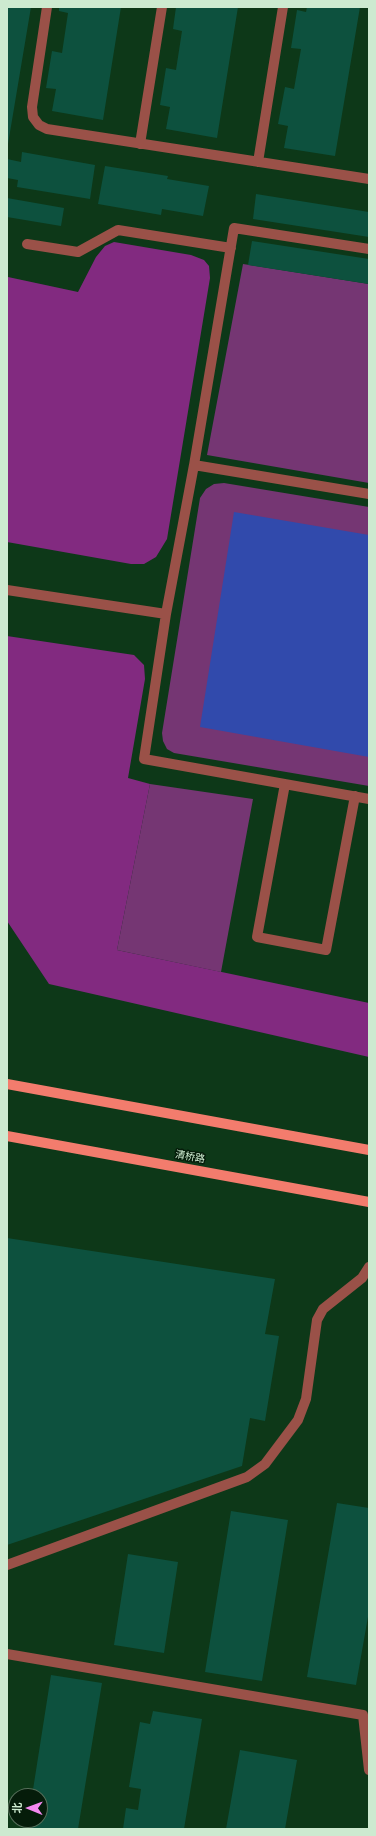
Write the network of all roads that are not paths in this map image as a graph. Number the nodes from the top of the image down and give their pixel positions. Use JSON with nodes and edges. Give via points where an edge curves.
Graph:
{"nodes":[{"id":1,"x":47,"y":7,"type":"edge"},
{"id":2,"x":162,"y":7,"type":"edge"},
{"id":3,"x":283,"y":7,"type":"edge"},
{"id":4,"x":140,"y":144,"type":"junction"},
{"id":5,"x":258,"y":162,"type":"junction"},
{"id":6,"x":369,"y":179,"type":"edge"},
{"id":7,"x":27,"y":244,"type":"dead end"},
{"id":8,"x":231,"y":248,"type":"junction"},
{"id":9,"x":369,"y":249,"type":"edge"},
{"id":10,"x":194,"y":465,"type":"junction"},
{"id":11,"x":369,"y":494,"type":"edge"},
{"id":12,"x":7,"y":590,"type":"edge"},
{"id":13,"x":166,"y":614,"type":"junction"},
{"id":14,"x":285,"y":784,"type":"junction"},
{"id":15,"x":355,"y":796,"type":"junction"},
{"id":16,"x":369,"y":799,"type":"edge"},
{"id":17,"x":7,"y":1084,"type":"edge"},
{"id":18,"x":7,"y":1136,"type":"edge"},
{"id":19,"x":369,"y":1150,"type":"edge"},
{"id":20,"x":369,"y":1202,"type":"edge"},
{"id":21,"x":369,"y":1267,"type":"edge"},
{"id":22,"x":7,"y":1565,"type":"edge"},
{"id":23,"x":7,"y":1654,"type":"edge"},
{"id":24,"x":369,"y":1770,"type":"edge"}],
"edges":[{"from":1,"to":4,"type":"lane","via":[[32,107],[33,117],[46,129]]},
{"from":2,"to":4,"type":"lane"},
{"from":3,"to":5,"type":"lane"},
{"from":4,"to":5,"type":"lane"},
{"from":5,"to":6,"type":"lane"},
{"from":7,"to":8,"type":"lane","via":[[78,252],[118,230]]},
{"from":8,"to":9,"type":"lane","via":[[234,228]]},
{"from":8,"to":10,"type":"lane"},
{"from":10,"to":11,"type":"lane"},
{"from":10,"to":13,"type":"lane"},
{"from":12,"to":13,"type":"lane"},
{"from":13,"to":14,"type":"lane","via":[[144,759]]},
{"from":14,"to":15,"type":"lane"},
{"from":14,"to":15,"type":"lane","via":[[257,937],[326,950]]},
{"from":15,"to":16,"type":"lane"},
{"from":17,"to":19,"type":"main road"},
{"from":18,"to":20,"type":"main road","name":"清桥路"},
{"from":21,"to":22,"type":"lane","via":[[362,1278],[323,1308],[317,1320],[306,1399],[298,1420],[265,1464],[247,1477]]},
{"from":23,"to":24,"type":"lane","via":[[363,1715]]}]}
